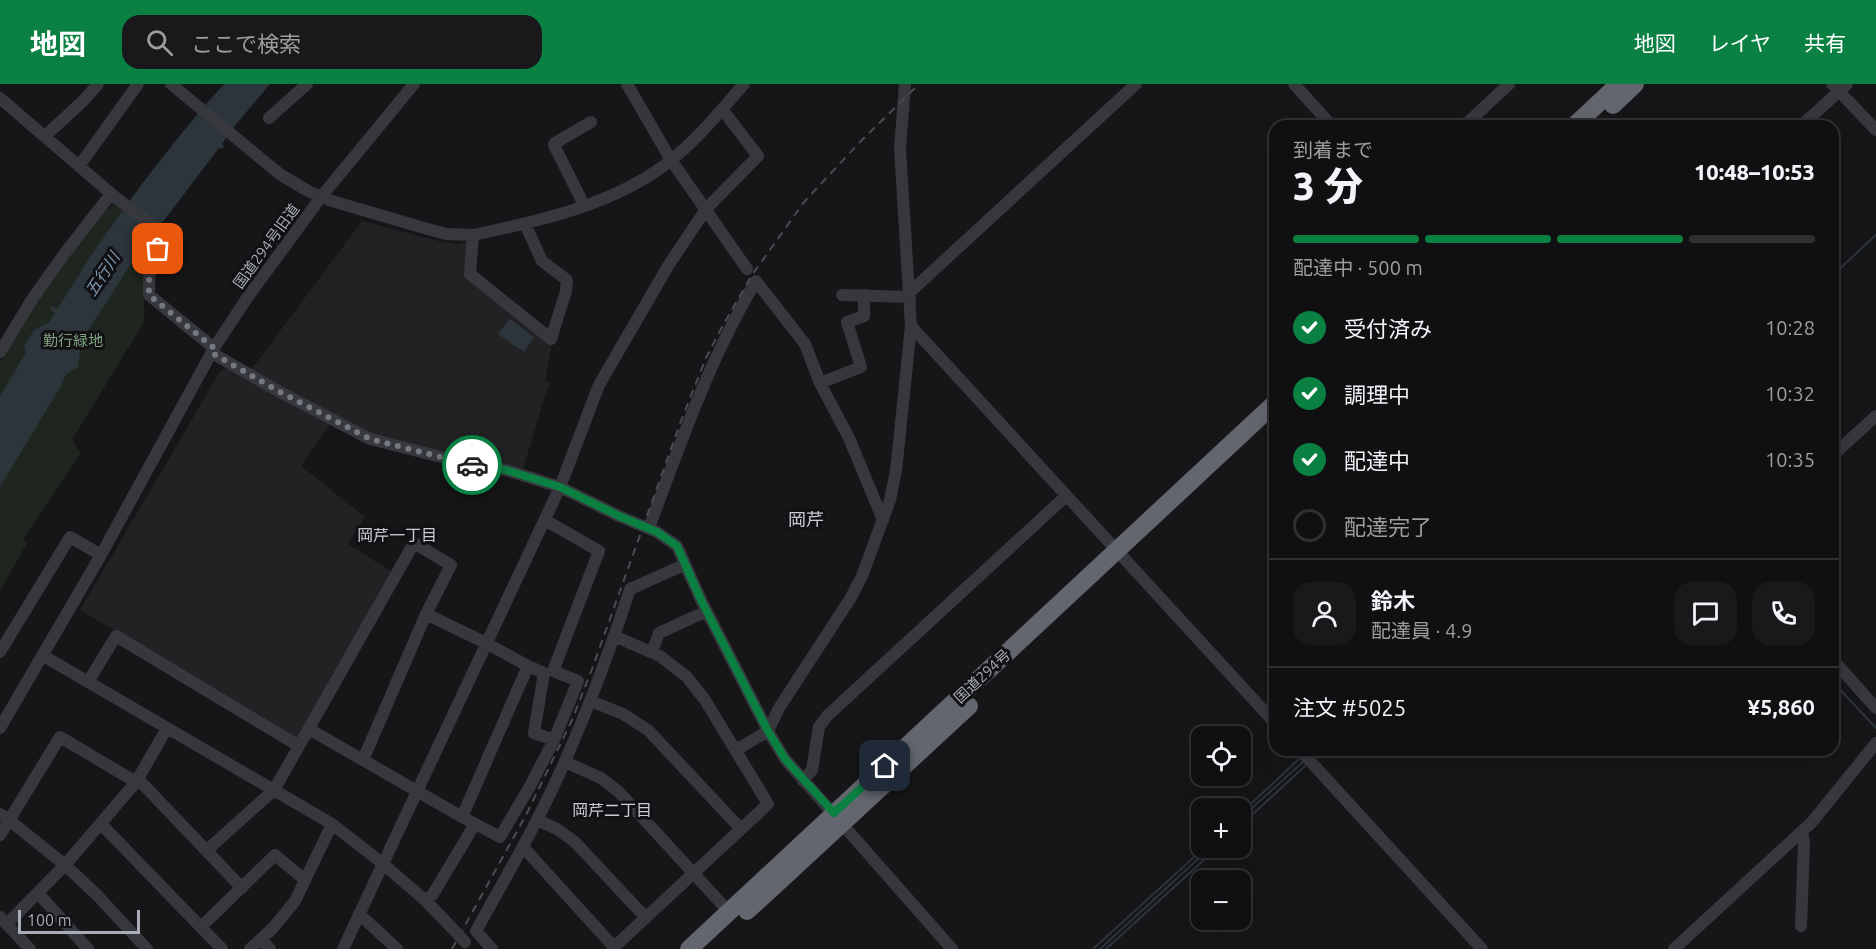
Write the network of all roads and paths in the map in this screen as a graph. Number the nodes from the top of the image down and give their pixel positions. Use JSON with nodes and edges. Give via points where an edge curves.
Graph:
{"nodes":[{"id":1,"x":98,"y":84,"type":"edge"},
{"id":2,"x":138,"y":84,"type":"edge"},
{"id":3,"x":171,"y":84,"type":"edge"},
{"id":4,"x":307,"y":84,"type":"edge"},
{"id":5,"x":414,"y":84,"type":"edge"},
{"id":6,"x":627,"y":84,"type":"edge"},
{"id":7,"x":744,"y":84,"type":"edge"},
{"id":8,"x":905,"y":84,"type":"edge"},
{"id":9,"x":1137,"y":84,"type":"edge"},
{"id":10,"x":1294,"y":84,"type":"edge"},
{"id":11,"x":1509,"y":84,"type":"edge"},
{"id":12,"x":1619,"y":84,"type":"edge"},
{"id":13,"x":1635,"y":84,"type":"edge"},
{"id":14,"x":1839,"y":86,"type":"edge"},
{"id":15,"x":0,"y":98,"type":"edge"},
{"id":16,"x":722,"y":109,"type":"junction"},
{"id":17,"x":270,"y":118,"type":"dead end"},
{"id":18,"x":1327,"y":120,"type":"edge"},
{"id":19,"x":1470,"y":120,"type":"edge"},
{"id":20,"x":1580,"y":120,"type":"edge"},
{"id":21,"x":1596,"y":120,"type":"edge"},
{"id":22,"x":1808,"y":120,"type":"edge"},
{"id":23,"x":591,"y":122,"type":"dead end"},
{"id":24,"x":1876,"y":130,"type":"edge"},
{"id":25,"x":45,"y":136,"type":"junction"},
{"id":26,"x":671,"y":160,"type":"junction"},
{"id":27,"x":78,"y":166,"type":"junction"},
{"id":28,"x":115,"y":196,"type":"junction"},
{"id":29,"x":321,"y":197,"type":"junction"},
{"id":30,"x":584,"y":205,"type":"junction"},
{"id":31,"x":706,"y":209,"type":"junction"},
{"id":32,"x":525,"y":224,"type":"junction"},
{"id":33,"x":473,"y":235,"type":"junction"},
{"id":34,"x":747,"y":269,"type":"dead end"},
{"id":35,"x":910,"y":294,"type":"junction"},
{"id":36,"x":842,"y":295,"type":"dead end"},
{"id":37,"x":864,"y":295,"type":"junction"},
{"id":38,"x":911,"y":326,"type":"junction"},
{"id":39,"x":213,"y":351,"type":"junction"},
{"id":40,"x":0,"y":352,"type":"edge"},
{"id":41,"x":820,"y":383,"type":"junction"},
{"id":42,"x":1269,"y":409,"type":"edge"},
{"id":43,"x":1876,"y":416,"type":"edge"},
{"id":44,"x":1269,"y":425,"type":"edge"},
{"id":45,"x":1839,"y":450,"type":"edge"},
{"id":46,"x":560,"y":487,"type":"junction"},
{"id":47,"x":1065,"y":497,"type":"junction"},
{"id":48,"x":545,"y":520,"type":"junction"},
{"id":49,"x":883,"y":520,"type":"junction"},
{"id":50,"x":649,"y":528,"type":"junction"},
{"id":51,"x":101,"y":555,"type":"junction"},
{"id":52,"x":1121,"y":555,"type":"junction"},
{"id":53,"x":684,"y":565,"type":"junction"},
{"id":54,"x":707,"y":611,"type":"junction"},
{"id":55,"x":426,"y":614,"type":"junction"},
{"id":56,"x":614,"y":636,"type":"junction"},
{"id":57,"x":486,"y":643,"type":"junction"},
{"id":58,"x":0,"y":652,"type":"edge"},
{"id":59,"x":652,"y":652,"type":"junction"},
{"id":60,"x":42,"y":655,"type":"junction"},
{"id":61,"x":528,"y":666,"type":"junction"},
{"id":62,"x":1839,"y":667,"type":"edge"},
{"id":63,"x":548,"y":672,"type":"junction"},
{"id":64,"x":88,"y":682,"type":"junction"},
{"id":65,"x":591,"y":701,"type":"junction"},
{"id":66,"x":1876,"y":708,"type":"edge"},
{"id":67,"x":1269,"y":716,"type":"edge"},
{"id":68,"x":0,"y":728,"type":"edge"},
{"id":69,"x":167,"y":728,"type":"junction"},
{"id":70,"x":309,"y":729,"type":"junction"},
{"id":71,"x":768,"y":731,"type":"junction"},
{"id":72,"x":554,"y":740,"type":"junction"},
{"id":73,"x":1876,"y":743,"type":"edge"},
{"id":74,"x":299,"y":746,"type":"junction"},
{"id":75,"x":735,"y":750,"type":"junction"},
{"id":76,"x":1305,"y":756,"type":"edge"},
{"id":77,"x":363,"y":760,"type":"junction"},
{"id":78,"x":565,"y":762,"type":"junction"},
{"id":79,"x":137,"y":780,"type":"junction"},
{"id":80,"x":803,"y":780,"type":"junction"},
{"id":81,"x":274,"y":790,"type":"junction"},
{"id":82,"x":417,"y":790,"type":"junction"},
{"id":83,"x":4,"y":817,"type":"edge"},
{"id":84,"x":462,"y":817,"type":"junction"},
{"id":85,"x":838,"y":818,"type":"junction"},
{"id":86,"x":537,"y":820,"type":"junction"},
{"id":87,"x":100,"y":824,"type":"junction"},
{"id":88,"x":332,"y":824,"type":"junction"},
{"id":89,"x":475,"y":824,"type":"junction"},
{"id":90,"x":741,"y":829,"type":"junction"},
{"id":91,"x":1802,"y":832,"type":"junction"},
{"id":92,"x":0,"y":835,"type":"edge"},
{"id":93,"x":523,"y":847,"type":"junction"},
{"id":94,"x":207,"y":850,"type":"junction"},
{"id":95,"x":382,"y":863,"type":"junction"},
{"id":96,"x":65,"y":865,"type":"junction"},
{"id":97,"x":693,"y":874,"type":"junction"},
{"id":98,"x":306,"y":880,"type":"junction"},
{"id":99,"x":242,"y":888,"type":"junction"},
{"id":100,"x":38,"y":893,"type":"junction"},
{"id":101,"x":426,"y":901,"type":"junction"},
{"id":102,"x":729,"y":912,"type":"junction"},
{"id":103,"x":359,"y":914,"type":"junction"},
{"id":104,"x":646,"y":918,"type":"junction"},
{"id":105,"x":3,"y":920,"type":"edge"},
{"id":106,"x":1801,"y":926,"type":"dead end"},
{"id":107,"x":201,"y":927,"type":"junction"},
{"id":108,"x":261,"y":939,"type":"junction"},
{"id":109,"x":468,"y":946,"type":"edge"},
{"id":110,"x":613,"y":948,"type":"edge"},
{"id":111,"x":30,"y":949,"type":"edge"},
{"id":112,"x":88,"y":949,"type":"edge"},
{"id":113,"x":147,"y":949,"type":"edge"},
{"id":114,"x":222,"y":949,"type":"edge"},
{"id":115,"x":250,"y":949,"type":"edge"},
{"id":116,"x":270,"y":949,"type":"edge"},
{"id":117,"x":343,"y":949,"type":"edge"},
{"id":118,"x":397,"y":949,"type":"edge"},
{"id":119,"x":492,"y":949,"type":"edge"},
{"id":120,"x":689,"y":949,"type":"edge"},
{"id":121,"x":707,"y":949,"type":"edge"},
{"id":122,"x":952,"y":949,"type":"edge"},
{"id":123,"x":1482,"y":949,"type":"edge"},
{"id":124,"x":1674,"y":949,"type":"edge"}],
"edges":[{"from":1,"to":25,"type":"street"},
{"from":2,"to":27,"type":"street"},
{"from":3,"to":29,"type":"street","via":[[245,147],[297,185]]},
{"from":4,"to":17,"type":"street"},
{"from":5,"to":29,"type":"street","name":"国道294号旧道"},
{"from":6,"to":26,"type":"street"},
{"from":7,"to":16,"type":"street"},
{"from":8,"to":35,"type":"street","via":[[900,149]]},
{"from":9,"to":35,"type":"street"},
{"from":10,"to":18,"type":"street"},
{"from":11,"to":19,"type":"street"},
{"from":12,"to":20,"type":"highway"},
{"from":13,"to":21,"type":"highway"},
{"from":14,"to":22,"type":"street"},
{"from":14,"to":24,"type":"street"},
{"from":15,"to":25,"type":"street"},
{"from":16,"to":26,"type":"street"},
{"from":16,"to":31,"type":"street","via":[[758,156]]},
{"from":23,"to":30,"type":"street","via":[[554,145]]},
{"from":25,"to":27,"type":"street"},
{"from":26,"to":30,"type":"street","via":[[647,178]]},
{"from":26,"to":31,"type":"street"},
{"from":27,"to":28,"type":"street"},
{"from":28,"to":39,"type":"street","via":[[170,236],[152,258],[149,295]]},
{"from":28,"to":40,"type":"street","via":[[46,280]]},
{"from":29,"to":33,"type":"street","via":[[446,234]]},
{"from":29,"to":39,"type":"street","name":"国道294号旧道"},
{"from":30,"to":32,"type":"street"},
{"from":31,"to":34,"type":"street"},
{"from":31,"to":46,"type":"street","via":[[599,385]]},
{"from":32,"to":33,"type":"street"},
{"from":32,"to":33,"type":"street","via":[[542,261],[567,280],[551,339],[470,274]]},
{"from":35,"to":37,"type":"street"},
{"from":35,"to":38,"type":"street"},
{"from":36,"to":37,"type":"street"},
{"from":37,"to":41,"type":"street","via":[[864,316],[847,322],[861,367]]},
{"from":38,"to":47,"type":"street"},
{"from":38,"to":49,"type":"street","via":[[896,471]]},
{"from":39,"to":46,"type":"street","via":[[288,397],[370,439],[465,464],[506,470]]},
{"from":39,"to":51,"type":"street","name":"国道294号旧道"},
{"from":41,"to":49,"type":"street","via":[[849,438]]},
{"from":41,"to":50,"type":"street","via":[[805,344],[756,281],[735,316],[685,428]]},
{"from":42,"to":52,"type":"highway","name":"国道294号"},
{"from":43,"to":45,"type":"street"},
{"from":44,"to":52,"type":"highway","name":"国道294号"},
{"from":46,"to":48,"type":"street"},
{"from":46,"to":50,"type":"street"},
{"from":47,"to":52,"type":"street"},
{"from":47,"to":80,"type":"street","via":[[827,716],[819,727],[812,770]]},
{"from":48,"to":57,"type":"street"},
{"from":48,"to":63,"type":"street","via":[[599,551]]},
{"from":49,"to":71,"type":"street","via":[[862,576]]},
{"from":50,"to":53,"type":"street","via":[[677,546]]},
{"from":51,"to":58,"type":"street","via":[[70,537]]},
{"from":51,"to":60,"type":"street","name":"国道294号旧道"},
{"from":52,"to":67,"type":"street"},
{"from":52,"to":85,"type":"highway","name":"国道294号"},
{"from":53,"to":54,"type":"street"},
{"from":53,"to":56,"type":"street","via":[[630,590]]},
{"from":54,"to":59,"type":"street","via":[[659,633]]},
{"from":54,"to":71,"type":"street"},
{"from":55,"to":57,"type":"street"},
{"from":55,"to":70,"type":"street","via":[[452,565],[414,543]]},
{"from":55,"to":77,"type":"street"},
{"from":56,"to":59,"type":"street"},
{"from":56,"to":65,"type":"street"},
{"from":57,"to":61,"type":"street"},
{"from":57,"to":82,"type":"street"},
{"from":59,"to":75,"type":"street","via":[[697,688]]},
{"from":60,"to":64,"type":"street"},
{"from":60,"to":68,"type":"street","name":"国道294号旧道"},
{"from":61,"to":63,"type":"street"},
{"from":61,"to":84,"type":"street"},
{"from":62,"to":66,"type":"street"},
{"from":63,"to":72,"type":"street","via":[[534,733]]},
{"from":63,"to":72,"type":"street","via":[[578,681]]},
{"from":64,"to":69,"type":"street"},
{"from":64,"to":74,"type":"street","via":[[116,636]]},
{"from":65,"to":78,"type":"street"},
{"from":65,"to":90,"type":"street","via":[[648,730]]},
{"from":69,"to":79,"type":"street"},
{"from":69,"to":81,"type":"street"},
{"from":70,"to":74,"type":"street"},
{"from":70,"to":77,"type":"street"},
{"from":71,"to":75,"type":"street"},
{"from":71,"to":80,"type":"street"},
{"from":72,"to":89,"type":"street","via":[[500,837]]},
{"from":73,"to":91,"type":"street"},
{"from":74,"to":81,"type":"street"},
{"from":75,"to":90,"type":"street","via":[[768,804]]},
{"from":76,"to":123,"type":"street"},
{"from":77,"to":82,"type":"street"},
{"from":78,"to":86,"type":"street"},
{"from":78,"to":97,"type":"street","via":[[610,785]]},
{"from":79,"to":83,"type":"street","via":[[60,737]]},
{"from":79,"to":87,"type":"street"},
{"from":79,"to":94,"type":"street"},
{"from":80,"to":85,"type":"street"},
{"from":81,"to":88,"type":"street"},
{"from":81,"to":94,"type":"street"},
{"from":82,"to":84,"type":"street"},
{"from":82,"to":95,"type":"street"},
{"from":83,"to":92,"type":"street"},
{"from":83,"to":96,"type":"street"},
{"from":84,"to":89,"type":"street"},
{"from":85,"to":102,"type":"highway","name":"国道294号"},
{"from":85,"to":121,"type":"highway","name":"国道294号"},
{"from":85,"to":122,"type":"street"},
{"from":86,"to":93,"type":"street"},
{"from":86,"to":104,"type":"street","via":[[575,842]]},
{"from":87,"to":96,"type":"street"},
{"from":87,"to":107,"type":"street"},
{"from":88,"to":95,"type":"street"},
{"from":88,"to":98,"type":"street"},
{"from":89,"to":101,"type":"street"},
{"from":90,"to":97,"type":"street"},
{"from":91,"to":106,"type":"street"},
{"from":91,"to":124,"type":"street"},
{"from":93,"to":110,"type":"street"},
{"from":93,"to":119,"type":"street","via":[[476,931]]},
{"from":94,"to":99,"type":"street"},
{"from":95,"to":101,"type":"street"},
{"from":95,"to":103,"type":"street"},
{"from":96,"to":100,"type":"street"},
{"from":96,"to":113,"type":"street"},
{"from":97,"to":102,"type":"street"},
{"from":97,"to":104,"type":"street"},
{"from":98,"to":99,"type":"street","via":[[275,855]]},
{"from":98,"to":108,"type":"street","via":[[295,901]]},
{"from":99,"to":107,"type":"street"},
{"from":100,"to":105,"type":"street"},
{"from":100,"to":112,"type":"street"},
{"from":101,"to":109,"type":"street","bridge":true},
{"from":102,"to":120,"type":"highway","name":"国道294号"},
{"from":103,"to":117,"type":"street"},
{"from":103,"to":118,"type":"street"},
{"from":104,"to":110,"type":"street"},
{"from":105,"to":111,"type":"street"},
{"from":107,"to":114,"type":"street"},
{"from":108,"to":115,"type":"street"},
{"from":108,"to":116,"type":"street"}]}
